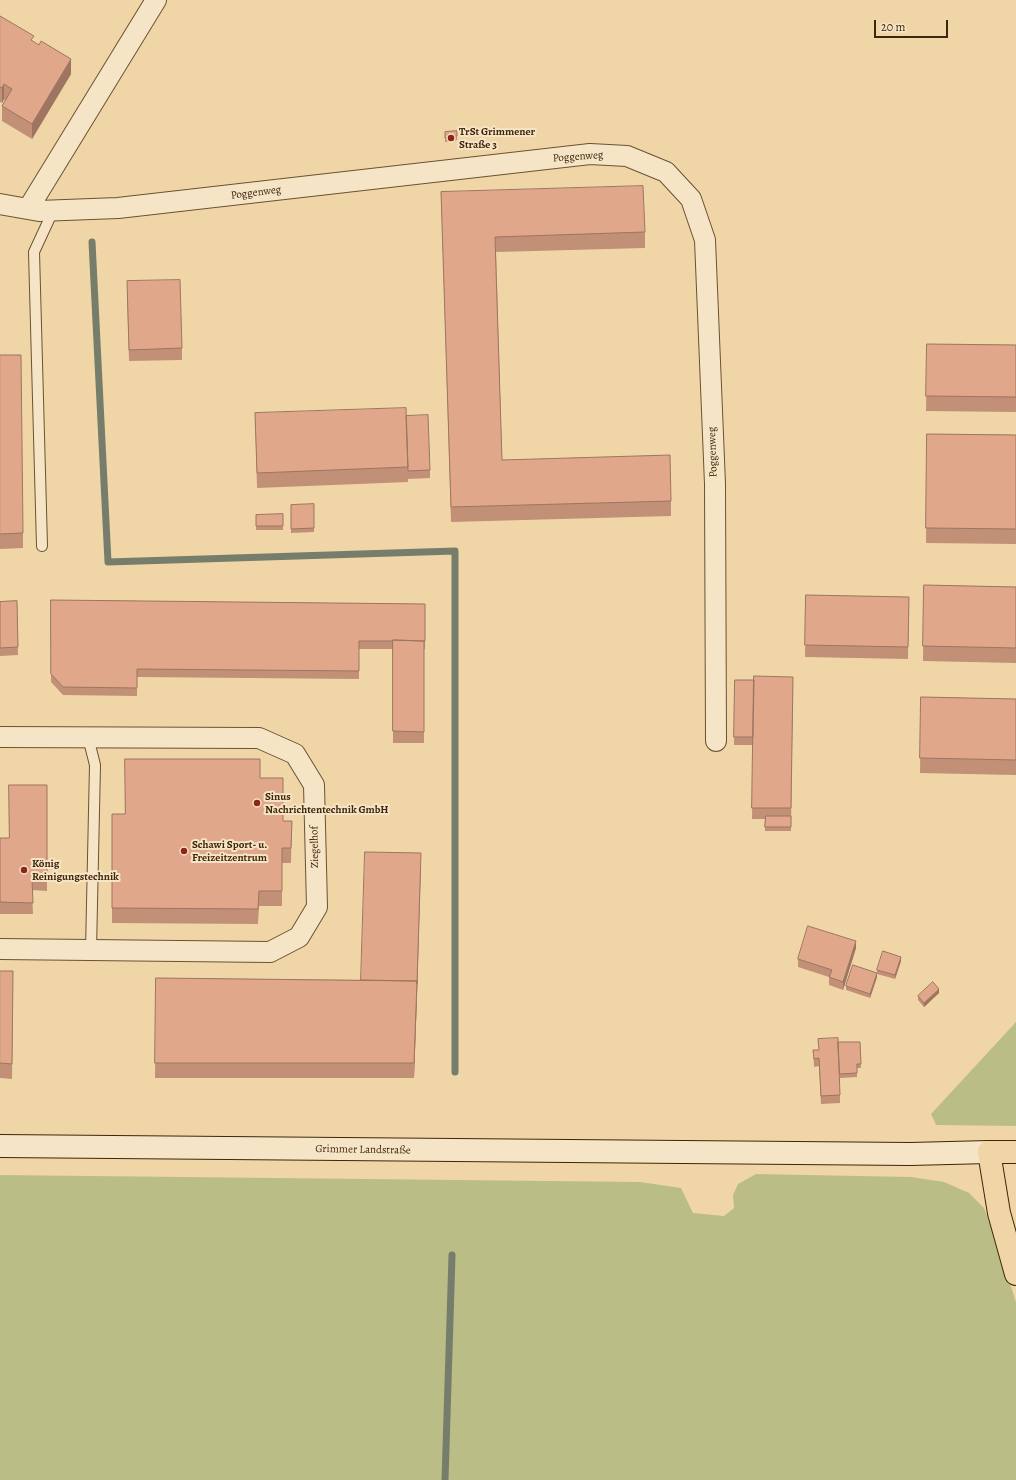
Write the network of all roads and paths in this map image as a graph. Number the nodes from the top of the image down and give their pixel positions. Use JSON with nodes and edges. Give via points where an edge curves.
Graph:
{"nodes":[{"id":1,"x":156,"y":0,"type":"edge"},
{"id":2,"x":0,"y":204,"type":"edge"},
{"id":3,"x":28,"y":209,"type":"junction"},
{"id":4,"x":53,"y":211,"type":"junction"},
{"id":5,"x":42,"y":546,"type":"dead end"},
{"id":6,"x":0,"y":737,"type":"edge"},
{"id":7,"x":88,"y":737,"type":"junction"},
{"id":8,"x":716,"y":741,"type":"dead end"},
{"id":9,"x":0,"y":949,"type":"edge"},
{"id":10,"x":91,"y":950,"type":"junction"},
{"id":11,"x":0,"y":1146,"type":"edge"},
{"id":12,"x":989,"y":1152,"type":"junction"},
{"id":13,"x":1016,"y":1152,"type":"edge"},
{"id":14,"x":1016,"y":1274,"type":"edge"}],
"edges":[{"from":1,"to":3,"type":"street"},
{"from":2,"to":3,"type":"street","name":"Poggenweg"},
{"from":3,"to":4,"type":"street","name":"Poggenweg"},
{"from":4,"to":5,"type":"lane","via":[[34,252]]},
{"from":4,"to":8,"type":"street","name":"Poggenweg","via":[[118,208],[590,154],[627,156],[666,172],[691,199],[705,240],[715,484]]},
{"from":6,"to":7,"type":"street","name":"Ziegelhof"},
{"from":7,"to":10,"type":"lane","via":[[95,765]]},
{"from":7,"to":10,"type":"street","name":"Ziegelhof","via":[[259,738],[295,754],[314,785],[316,907],[299,937],[270,952]]},
{"from":9,"to":10,"type":"street","name":"Ziegelhof"},
{"from":11,"to":12,"type":"main road","name":"Grimmer Landstraße","via":[[726,1153]]},
{"from":12,"to":13,"type":"main road"},
{"from":12,"to":14,"type":"main road","via":[[999,1213]]}]}
